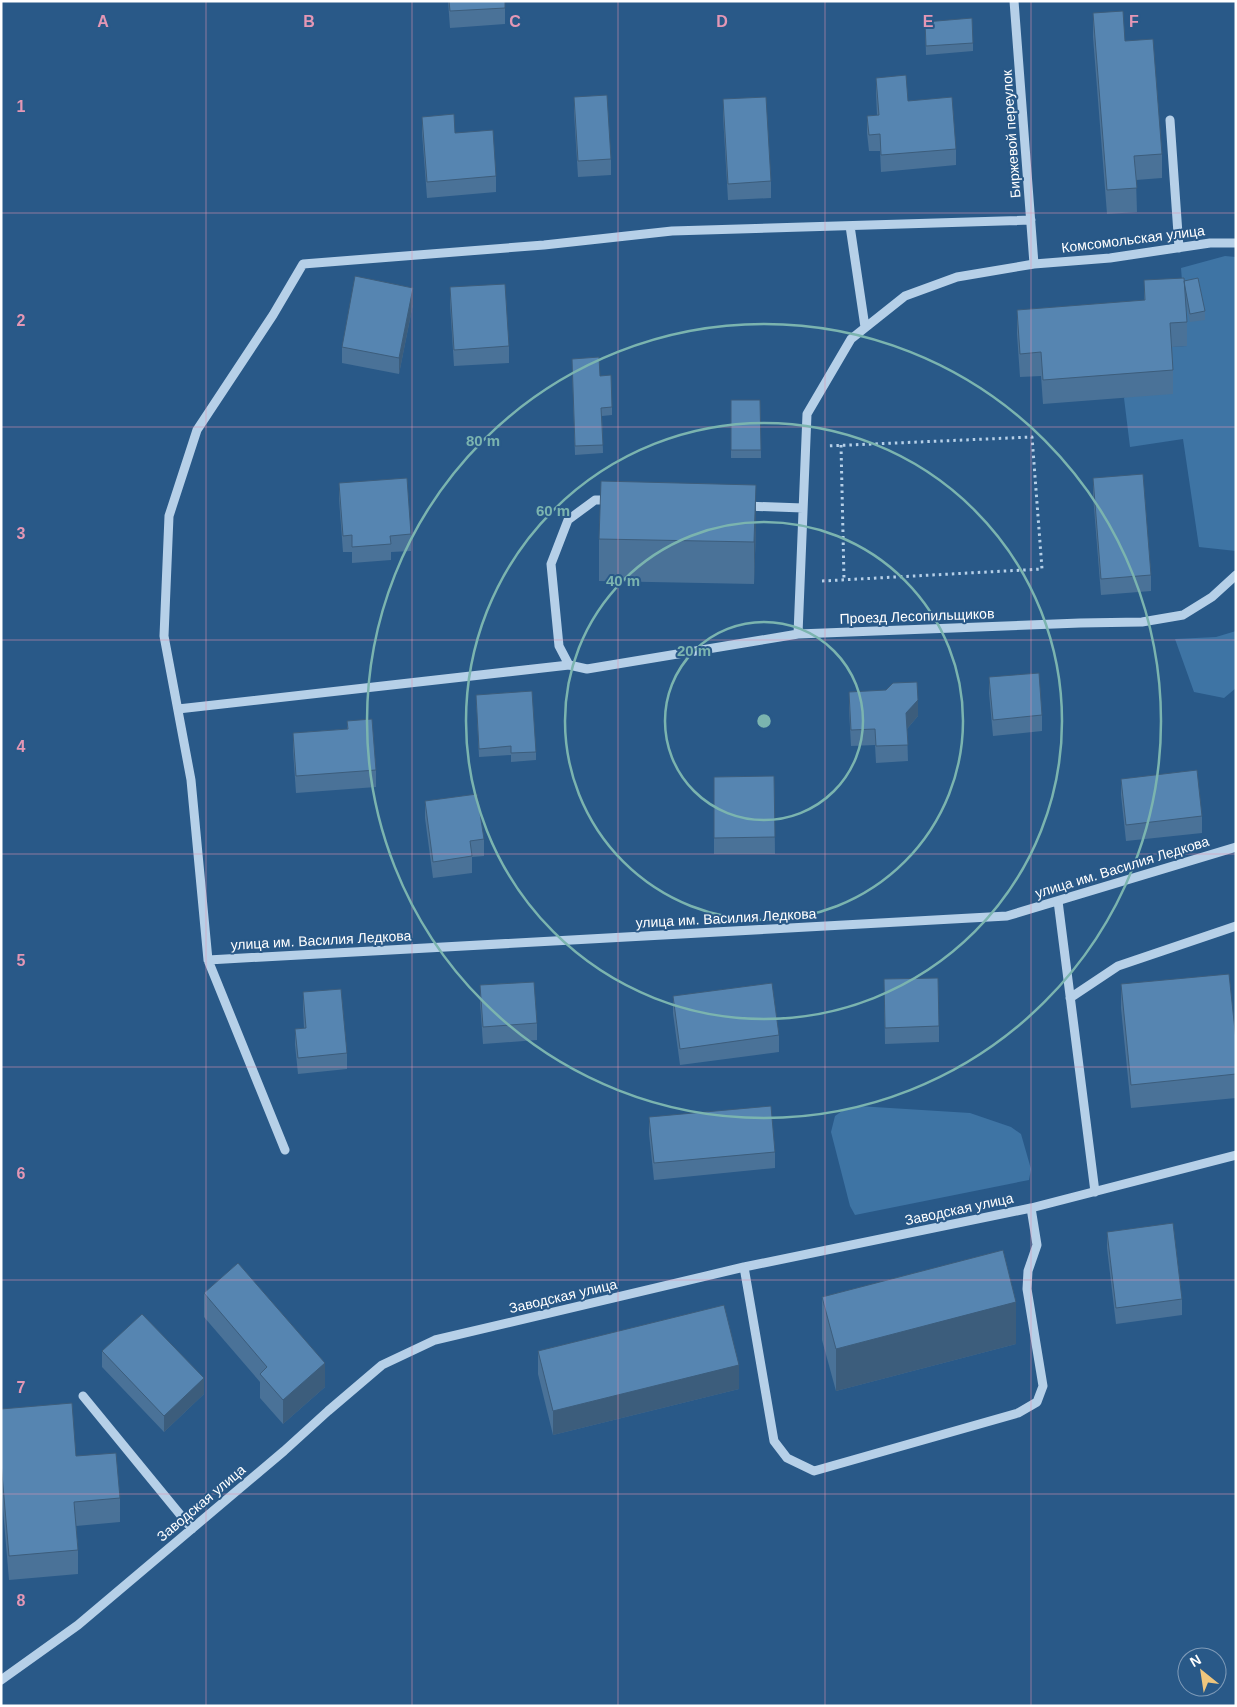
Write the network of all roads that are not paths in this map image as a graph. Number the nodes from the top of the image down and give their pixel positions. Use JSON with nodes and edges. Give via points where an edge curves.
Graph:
{"nodes":[{"id":1,"x":1014,"y":1,"type":"edge"},
{"id":2,"x":1170,"y":120,"type":"dead end"},
{"id":3,"x":1031,"y":220,"type":"junction"},
{"id":4,"x":850,"y":226,"type":"junction"},
{"id":5,"x":1236,"y":243,"type":"edge"},
{"id":6,"x":1178,"y":248,"type":"junction"},
{"id":7,"x":1034,"y":264,"type":"junction"},
{"id":8,"x":865,"y":327,"type":"junction"},
{"id":9,"x":614,"y":500,"type":"edge"},
{"id":10,"x":734,"y":505,"type":"edge"},
{"id":11,"x":803,"y":508,"type":"junction"},
{"id":12,"x":1236,"y":576,"type":"edge"},
{"id":13,"x":798,"y":634,"type":"junction"},
{"id":14,"x":570,"y":665,"type":"junction"},
{"id":15,"x":178,"y":709,"type":"junction"},
{"id":16,"x":1236,"y":847,"type":"edge"},
{"id":17,"x":1058,"y":901,"type":"junction"},
{"id":18,"x":1236,"y":926,"type":"edge"},
{"id":19,"x":208,"y":960,"type":"junction"},
{"id":20,"x":1070,"y":998,"type":"junction"},
{"id":21,"x":285,"y":1150,"type":"dead end"},
{"id":22,"x":1236,"y":1154,"type":"edge"},
{"id":23,"x":1095,"y":1192,"type":"junction"},
{"id":24,"x":1031,"y":1208,"type":"junction"},
{"id":25,"x":744,"y":1267,"type":"junction"},
{"id":26,"x":83,"y":1396,"type":"dead end"},
{"id":27,"x":192,"y":1529,"type":"junction"},
{"id":28,"x":1,"y":1680,"type":"edge"}],
"edges":[{"from":1,"to":3,"type":"street","name":"Биржевой переулок"},
{"from":2,"to":6,"type":"street"},
{"from":3,"to":4,"type":"street"},
{"from":3,"to":7,"type":"street","name":"Биржевой переулок"},
{"from":4,"to":8,"type":"street"},
{"from":4,"to":15,"type":"street","via":[[672,231],[544,245],[303,264],[273,316],[197,430],[169,516],[164,636]]},
{"from":5,"to":6,"type":"street","name":"Комсомольская улица"},
{"from":6,"to":7,"type":"street","name":"Комсомольская улица"},
{"from":7,"to":8,"type":"street","name":"Комсомольская улица","via":[[957,276],[905,296]]},
{"from":8,"to":11,"type":"street","name":"Комсомольская улица","via":[[851,339],[807,414]]},
{"from":9,"to":14,"type":"street","via":[[595,500],[568,520],[551,564],[559,646]]},
{"from":10,"to":11,"type":"street"},
{"from":11,"to":13,"type":"street","name":"Комсомольская улица"},
{"from":12,"to":13,"type":"street","name":"Проезд Лесопильщиков","via":[[1212,598],[1184,615],[1142,622]]},
{"from":13,"to":14,"type":"street","name":"Проезд Лесопильщиков","via":[[587,669]]},
{"from":14,"to":15,"type":"street"},
{"from":15,"to":19,"type":"street","via":[[191,780]]},
{"from":16,"to":17,"type":"street","name":"улица им. Василия Ледкова"},
{"from":17,"to":19,"type":"street","name":"улица им. Василия Ледкова","via":[[1007,916]]},
{"from":17,"to":20,"type":"street"},
{"from":18,"to":20,"type":"street","via":[[1118,966]]},
{"from":19,"to":21,"type":"street"},
{"from":20,"to":23,"type":"street"},
{"from":22,"to":23,"type":"street","name":"Заводская улица"},
{"from":23,"to":24,"type":"street","name":"Заводская улица"},
{"from":24,"to":25,"type":"street","name":"Заводская улица"},
{"from":24,"to":25,"type":"street","via":[[1036,1245],[1028,1271],[1028,1289],[1043,1386],[1037,1402],[1018,1413],[814,1471],[787,1458],[774,1442]]},
{"from":25,"to":27,"type":"street","name":"Заводская улица","via":[[435,1340],[382,1365]]},
{"from":26,"to":27,"type":"street"},
{"from":27,"to":28,"type":"street","name":"Заводская улица","via":[[78,1625]]}]}
